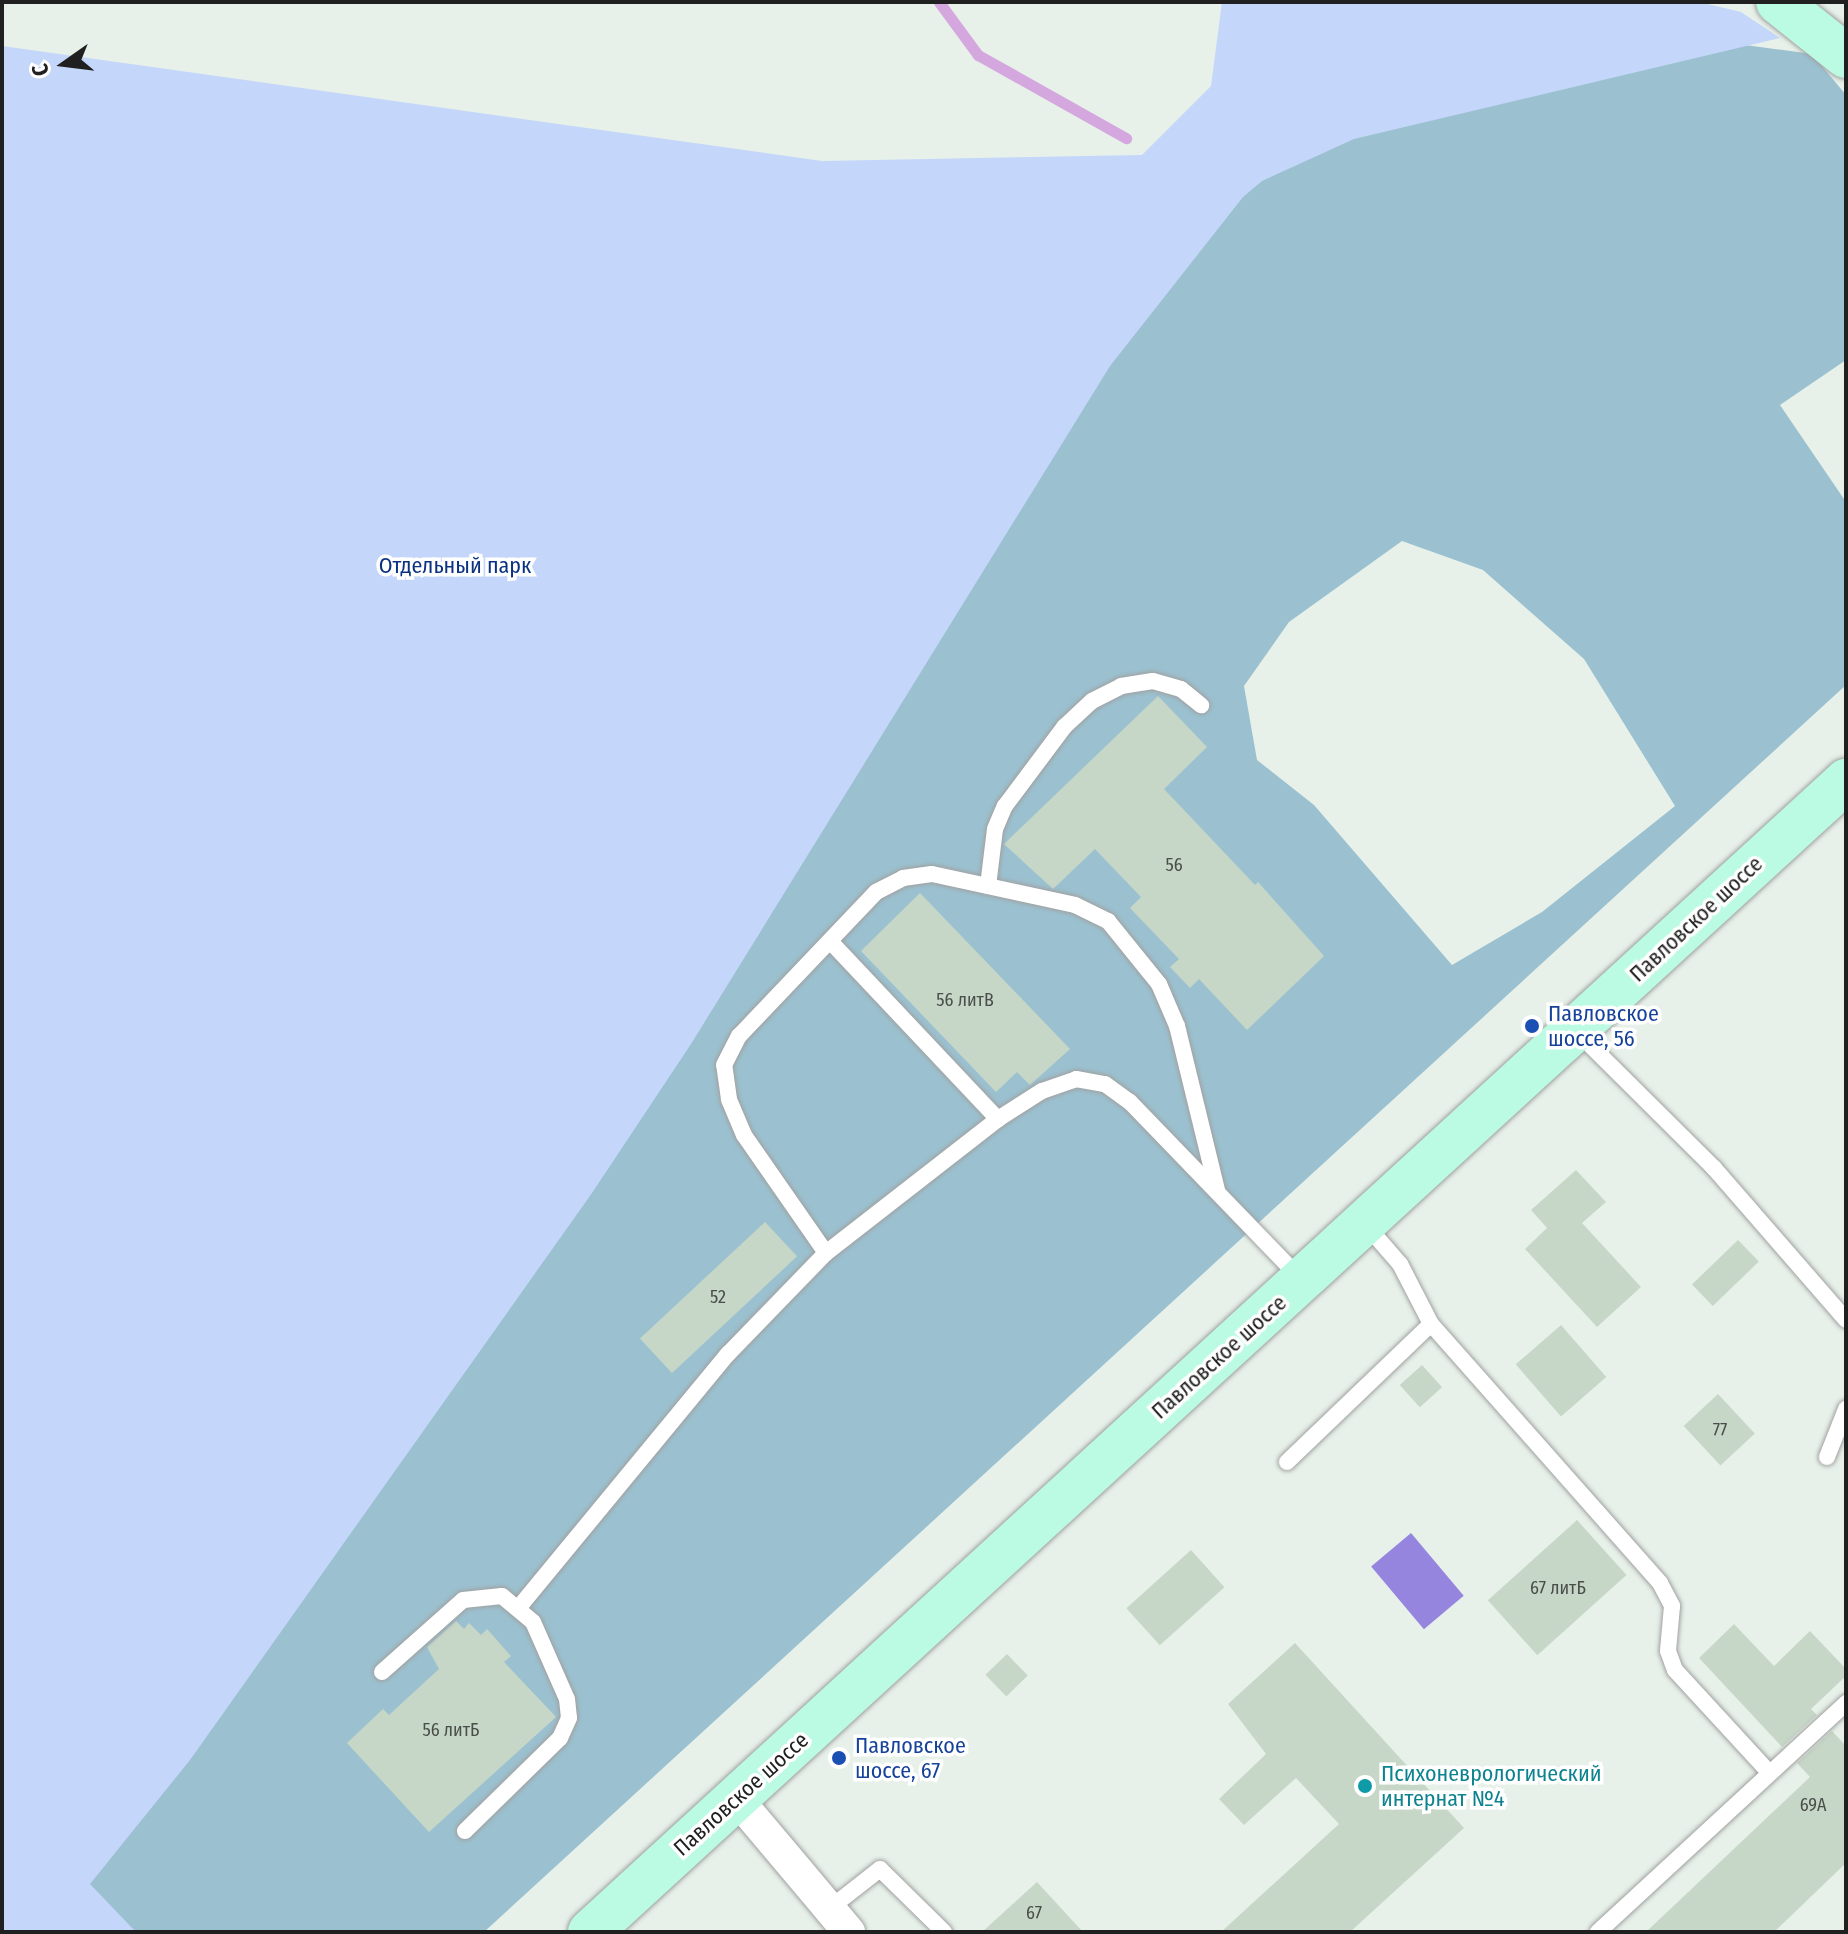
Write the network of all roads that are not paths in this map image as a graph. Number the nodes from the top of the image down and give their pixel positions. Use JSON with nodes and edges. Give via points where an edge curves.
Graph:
{"nodes":[{"id":1,"x":1778,"y":2,"type":"edge"},
{"id":2,"x":1846,"y":56,"type":"edge"},
{"id":3,"x":1201,"y":705,"type":"dead end"},
{"id":4,"x":1846,"y":781,"type":"edge"},
{"id":5,"x":988,"y":886,"type":"junction"},
{"id":6,"x":830,"y":941,"type":"junction"},
{"id":7,"x":1575,"y":1030,"type":"junction"},
{"id":8,"x":998,"y":1119,"type":"junction"},
{"id":9,"x":1217,"y":1192,"type":"junction"},
{"id":10,"x":1365,"y":1223,"type":"junction"},
{"id":11,"x":826,"y":1253,"type":"junction"},
{"id":12,"x":1302,"y":1281,"type":"junction"},
{"id":13,"x":1846,"y":1320,"type":"edge"},
{"id":14,"x":1431,"y":1324,"type":"junction"},
{"id":15,"x":1846,"y":1409,"type":"edge"},
{"id":16,"x":1827,"y":1457,"type":"dead end"},
{"id":17,"x":1287,"y":1462,"type":"dead end"},
{"id":18,"x":520,"y":1606,"type":"junction"},
{"id":19,"x":382,"y":1672,"type":"dead end"},
{"id":20,"x":1846,"y":1703,"type":"edge"},
{"id":21,"x":1768,"y":1771,"type":"junction"},
{"id":22,"x":737,"y":1799,"type":"junction"},
{"id":23,"x":465,"y":1831,"type":"dead end"},
{"id":24,"x":839,"y":1920,"type":"edge"},
{"id":25,"x":590,"y":1932,"type":"edge"},
{"id":26,"x":944,"y":1932,"type":"edge"},
{"id":27,"x":1598,"y":1932,"type":"edge"}],
"edges":[{"from":1,"to":2,"type":"main road"},
{"from":3,"to":5,"type":"lane","via":[[1181,689],[1153,681],[1121,686],[1092,701],[1064,727],[1005,806],[995,829]]},
{"from":4,"to":7,"type":"main road","name":"Павловское шоссе"},
{"from":5,"to":6,"type":"lane","via":[[932,874],[903,878],[876,892]]},
{"from":5,"to":9,"type":"lane","via":[[1075,905],[1108,921],[1136,950],[1177,1026]]},
{"from":6,"to":8,"type":"lane"},
{"from":6,"to":11,"type":"lane","via":[[739,1036],[724,1065],[729,1099],[744,1135]]},
{"from":7,"to":10,"type":"main road","name":"Павловское шоссе"},
{"from":7,"to":13,"type":"lane","via":[[1714,1168]]},
{"from":8,"to":9,"type":"lane","via":[[1042,1091],[1076,1079],[1105,1084]]},
{"from":8,"to":11,"type":"lane"},
{"from":9,"to":12,"type":"lane"},
{"from":10,"to":12,"type":"main road","name":"Павловское шоссе"},
{"from":10,"to":14,"type":"lane","via":[[1400,1264]]},
{"from":11,"to":18,"type":"lane","via":[[728,1354]]},
{"from":12,"to":22,"type":"main road","name":"Павловское шоссе"},
{"from":14,"to":17,"type":"lane"},
{"from":14,"to":21,"type":"lane","via":[[1660,1583],[1672,1606],[1668,1651],[1675,1670]]},
{"from":15,"to":16,"type":"lane"},
{"from":18,"to":19,"type":"lane","via":[[502,1596],[463,1600]]},
{"from":18,"to":23,"type":"lane","via":[[533,1622],[567,1699],[569,1718],[560,1738]]},
{"from":20,"to":21,"type":"lane"},
{"from":21,"to":27,"type":"lane"},
{"from":22,"to":24,"type":"street"},
{"from":22,"to":25,"type":"main road","name":"Павловское шоссе"},
{"from":24,"to":26,"type":"lane","via":[[880,1869]]}]}
